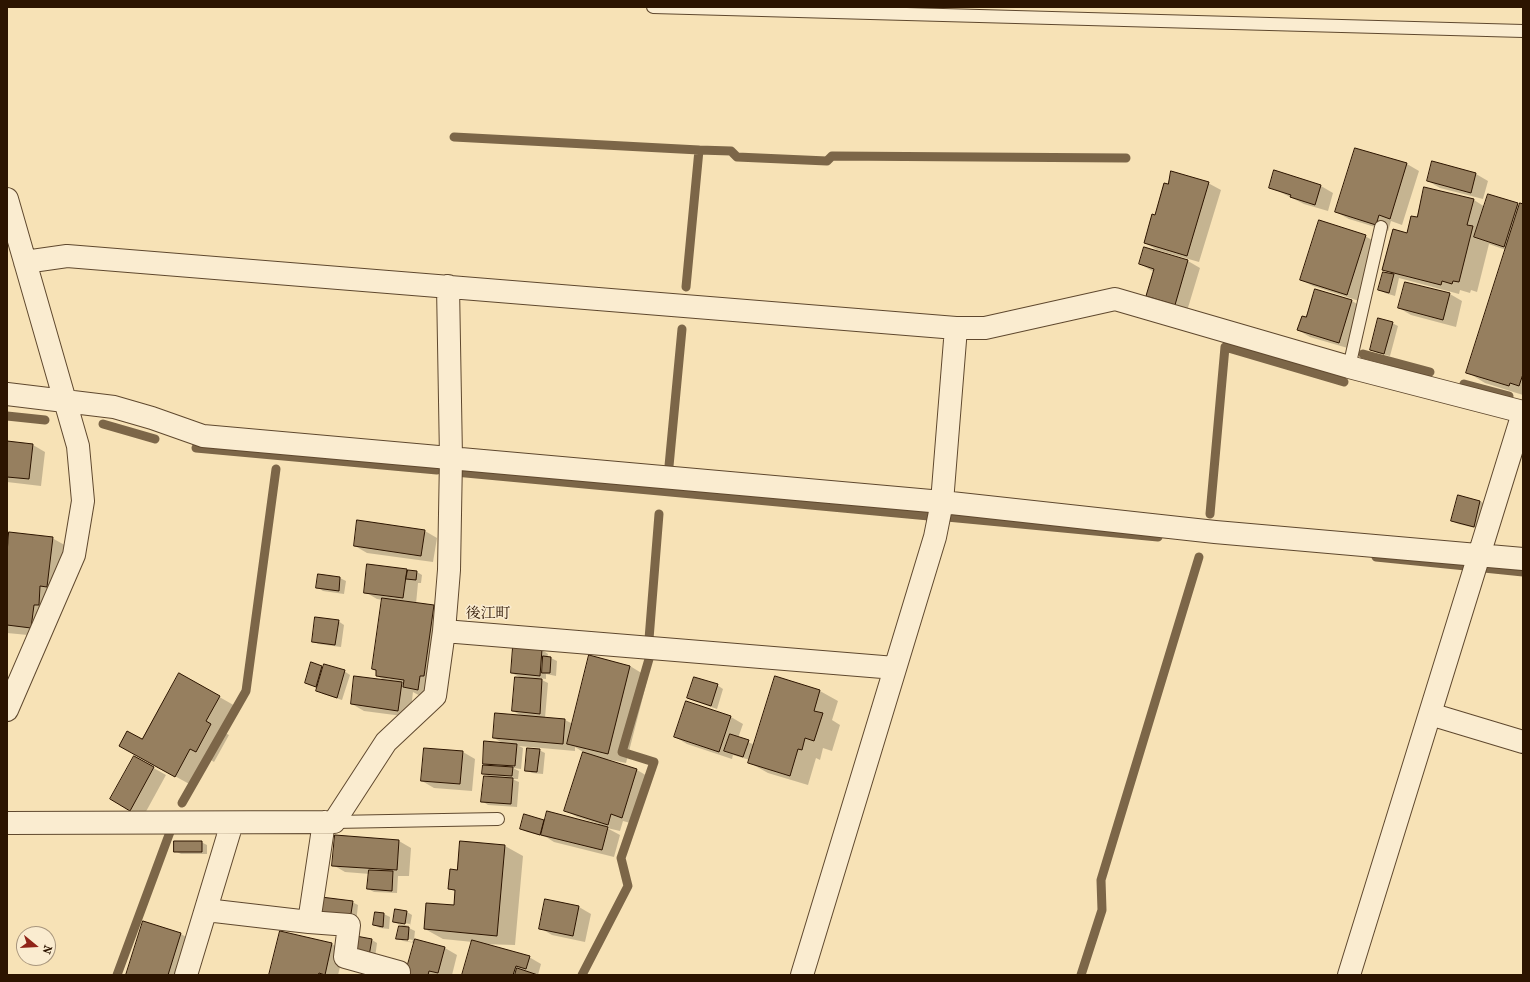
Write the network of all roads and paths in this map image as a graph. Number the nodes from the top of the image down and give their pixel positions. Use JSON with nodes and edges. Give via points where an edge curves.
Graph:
{"nodes":[{"id":1,"x":653,"y":7,"type":"edge"},
{"id":2,"x":1523,"y":31,"type":"edge"},
{"id":3,"x":7,"y":199,"type":"edge"},
{"id":4,"x":1381,"y":227,"type":"dead end"},
{"id":5,"x":26,"y":262,"type":"junction"},
{"id":6,"x":448,"y":286,"type":"junction"},
{"id":7,"x":956,"y":328,"type":"junction"},
{"id":8,"x":1349,"y":367,"type":"junction"},
{"id":9,"x":7,"y":394,"type":"edge"},
{"id":10,"x":65,"y":401,"type":"junction"},
{"id":11,"x":1523,"y":413,"type":"edge"},
{"id":12,"x":450,"y":458,"type":"junction"},
{"id":13,"x":942,"y":502,"type":"junction"},
{"id":14,"x":1480,"y":555,"type":"junction"},
{"id":15,"x":1523,"y":559,"type":"edge"},
{"id":16,"x":444,"y":631,"type":"junction"},
{"id":17,"x":895,"y":668,"type":"junction"},
{"id":18,"x":7,"y":710,"type":"edge"},
{"id":19,"x":1430,"y":714,"type":"junction"},
{"id":20,"x":1523,"y":742,"type":"edge"},
{"id":21,"x":498,"y":819,"type":"dead end"},
{"id":22,"x":329,"y":822,"type":"junction"},
{"id":23,"x":7,"y":823,"type":"edge"},
{"id":24,"x":232,"y":823,"type":"junction"},
{"id":25,"x":206,"y":910,"type":"junction"},
{"id":26,"x":309,"y":922,"type":"junction"},
{"id":27,"x":186,"y":975,"type":"edge"},
{"id":28,"x":398,"y":975,"type":"edge"},
{"id":29,"x":802,"y":975,"type":"edge"},
{"id":30,"x":1349,"y":975,"type":"edge"}],
"edges":[{"from":1,"to":2,"type":"lane"},
{"from":3,"to":5,"type":"street"},
{"from":4,"to":8,"type":"lane"},
{"from":5,"to":6,"type":"street","via":[[67,256]]},
{"from":5,"to":10,"type":"street"},
{"from":6,"to":7,"type":"street"},
{"from":6,"to":12,"type":"street"},
{"from":7,"to":8,"type":"street","via":[[985,328],[1115,299]]},
{"from":7,"to":13,"type":"street"},
{"from":8,"to":11,"type":"street"},
{"from":9,"to":10,"type":"street"},
{"from":10,"to":12,"type":"street","via":[[114,407],[203,436]]},
{"from":10,"to":18,"type":"street","via":[[78,446],[83,500],[74,555]]},
{"from":11,"to":14,"type":"street"},
{"from":12,"to":13,"type":"street"},
{"from":12,"to":16,"type":"street","via":[[449,570]]},
{"from":13,"to":14,"type":"street","via":[[1215,532]]},
{"from":13,"to":17,"type":"street","via":[[935,537]]},
{"from":14,"to":15,"type":"street"},
{"from":14,"to":19,"type":"street"},
{"from":16,"to":17,"type":"street"},
{"from":16,"to":22,"type":"street","via":[[435,696],[386,742]]},
{"from":17,"to":29,"type":"street"},
{"from":19,"to":20,"type":"street"},
{"from":19,"to":30,"type":"street"},
{"from":21,"to":22,"type":"lane"},
{"from":22,"to":24,"type":"street"},
{"from":22,"to":26,"type":"street"},
{"from":23,"to":24,"type":"street"},
{"from":24,"to":25,"type":"street"},
{"from":25,"to":26,"type":"street"},
{"from":25,"to":27,"type":"street"},
{"from":26,"to":28,"type":"street","via":[[349,925],[345,957],[399,972]]}]}
